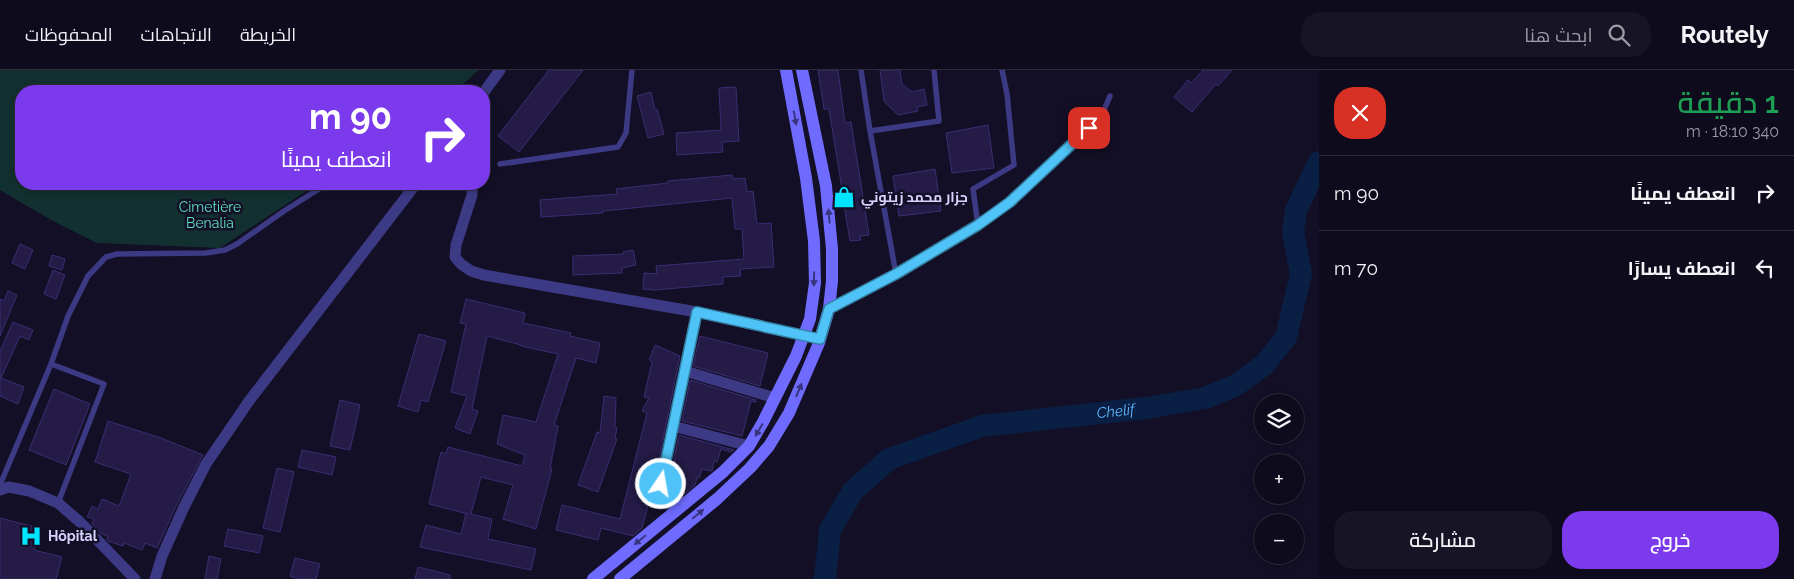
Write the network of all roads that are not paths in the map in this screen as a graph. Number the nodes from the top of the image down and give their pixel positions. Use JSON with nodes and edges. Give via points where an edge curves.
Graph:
{"nodes":[{"id":1,"x":500,"y":70,"type":"edge"},
{"id":2,"x":632,"y":70,"type":"edge"},
{"id":3,"x":786,"y":70,"type":"edge"},
{"id":4,"x":802,"y":70,"type":"edge"},
{"id":5,"x":861,"y":70,"type":"edge"},
{"id":6,"x":934,"y":70,"type":"edge"},
{"id":7,"x":1002,"y":70,"type":"edge"},
{"id":8,"x":489,"y":85,"type":"edge"},
{"id":9,"x":1110,"y":96,"type":"dead end"},
{"id":10,"x":870,"y":131,"type":"junction"},
{"id":11,"x":500,"y":164,"type":"dead end"},
{"id":12,"x":317,"y":190,"type":"edge"},
{"id":13,"x":411,"y":190,"type":"edge"},
{"id":14,"x":472,"y":190,"type":"edge"},
{"id":15,"x":978,"y":225,"type":"junction"},
{"id":16,"x":896,"y":274,"type":"junction"},
{"id":17,"x":829,"y":309,"type":"junction"},
{"id":18,"x":697,"y":312,"type":"junction"},
{"id":19,"x":804,"y":335,"type":"junction"},
{"id":20,"x":820,"y":339,"type":"junction"},
{"id":21,"x":51,"y":364,"type":"junction"},
{"id":22,"x":684,"y":371,"type":"junction"},
{"id":23,"x":775,"y":398,"type":"junction"},
{"id":24,"x":673,"y":426,"type":"junction"},
{"id":25,"x":749,"y":446,"type":"junction"},
{"id":26,"x":0,"y":485,"type":"edge"},
{"id":27,"x":0,"y":490,"type":"edge"},
{"id":28,"x":58,"y":503,"type":"junction"},
{"id":29,"x":674,"y":512,"type":"junction"},
{"id":30,"x":135,"y":579,"type":"edge"},
{"id":31,"x":155,"y":579,"type":"edge"},
{"id":32,"x":593,"y":579,"type":"edge"},
{"id":33,"x":620,"y":579,"type":"edge"}],
"edges":[{"from":1,"to":8,"type":"street"},
{"from":2,"to":11,"type":"lane","via":[[626,133],[618,147]]},
{"from":3,"to":19,"type":"street","one_way":true,"via":[[814,241],[815,283],[810,319]]},
{"from":17,"to":4,"type":"street","one_way":true,"via":[[832,265],[826,186]]},
{"from":5,"to":10,"type":"lane"},
{"from":6,"to":10,"type":"lane","via":[[939,121]]},
{"from":7,"to":15,"type":"lane","via":[[1014,165],[974,189]]},
{"from":9,"to":15,"type":"lane","via":[[1102,115],[1010,202]]},
{"from":10,"to":16,"type":"lane"},
{"from":12,"to":21,"type":"lane","via":[[225,250],[106,257],[88,276]]},
{"from":13,"to":31,"type":"street","via":[[249,401],[206,464],[162,556]]},
{"from":14,"to":18,"type":"street","via":[[455,257],[470,271]]},
{"from":15,"to":16,"type":"lane"},
{"from":16,"to":17,"type":"lane"},
{"from":17,"to":20,"type":"street"},
{"from":18,"to":19,"type":"street"},
{"from":18,"to":22,"type":"street"},
{"from":19,"to":20,"type":"street"},
{"from":19,"to":23,"type":"street"},
{"from":33,"to":20,"type":"street","one_way":true,"via":[[717,499],[769,446],[789,412]]},
{"from":21,"to":26,"type":"lane"},
{"from":21,"to":28,"type":"lane","via":[[104,384]]},
{"from":22,"to":23,"type":"street"},
{"from":22,"to":24,"type":"street"},
{"from":23,"to":25,"type":"street","one_way":true},
{"from":24,"to":25,"type":"street"},
{"from":24,"to":29,"type":"street","via":[[661,484]]},
{"from":25,"to":29,"type":"street"},
{"from":27,"to":28,"type":"street","via":[[8,487],[29,491]]},
{"from":28,"to":30,"type":"street"},
{"from":29,"to":32,"type":"street","one_way":true}]}
